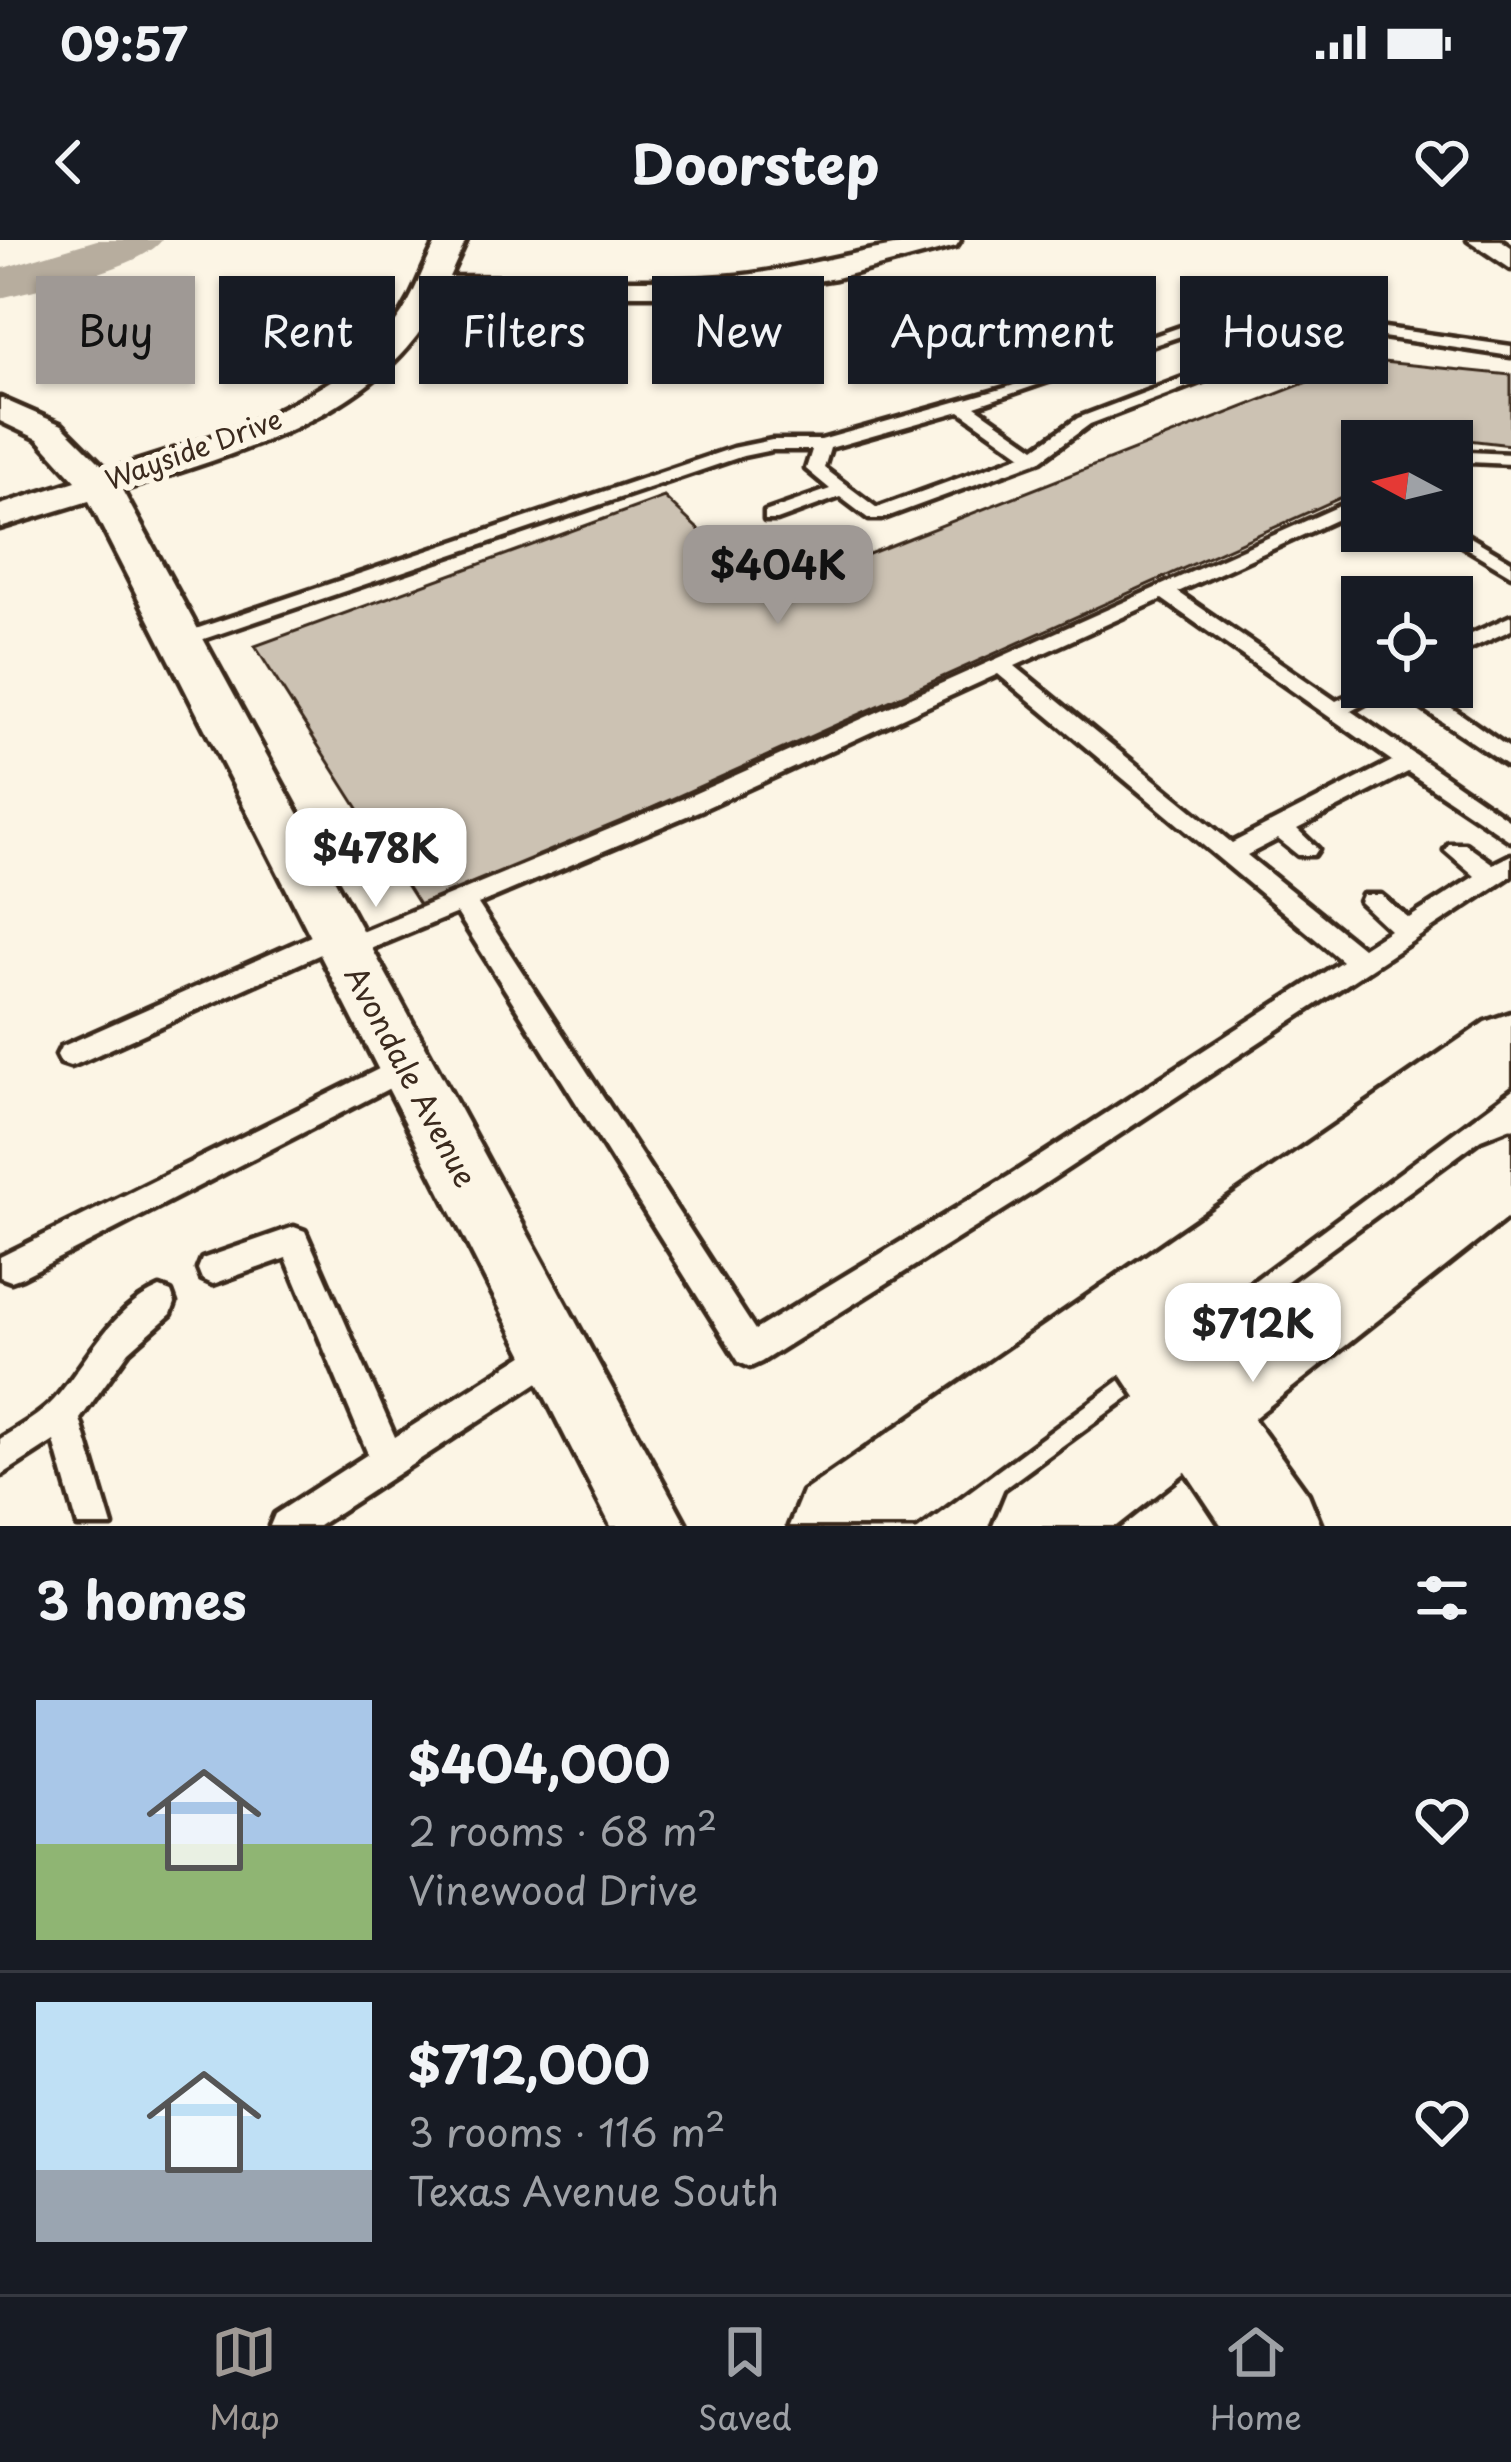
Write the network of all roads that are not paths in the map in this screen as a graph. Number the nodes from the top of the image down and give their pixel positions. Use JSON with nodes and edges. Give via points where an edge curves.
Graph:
{"nodes":[{"id":1,"x":452,"y":240,"type":"edge"},
{"id":2,"x":946,"y":240,"type":"edge"},
{"id":3,"x":1482,"y":240,"type":"edge"},
{"id":4,"x":1511,"y":260,"type":"edge"},
{"id":5,"x":433,"y":276,"type":"edge"},
{"id":6,"x":628,"y":286,"type":"edge"},
{"id":7,"x":419,"y":304,"type":"edge"},
{"id":8,"x":1180,"y":331,"type":"edge"},
{"id":9,"x":1388,"y":333,"type":"edge"},
{"id":10,"x":1511,"y":351,"type":"edge"},
{"id":11,"x":1181,"y":384,"type":"edge"},
{"id":12,"x":963,"y":405,"type":"junction"},
{"id":13,"x":0,"y":408,"type":"edge"},
{"id":14,"x":822,"y":445,"type":"junction"},
{"id":15,"x":1035,"y":456,"type":"junction"},
{"id":16,"x":1511,"y":458,"type":"edge"},
{"id":17,"x":1473,"y":461,"type":"edge"},
{"id":18,"x":99,"y":483,"type":"junction"},
{"id":19,"x":842,"y":490,"type":"junction"},
{"id":20,"x":1341,"y":511,"type":"edge"},
{"id":21,"x":771,"y":516,"type":"dead end"},
{"id":22,"x":0,"y":518,"type":"edge"},
{"id":23,"x":1473,"y":546,"type":"edge"},
{"id":24,"x":1511,"y":569,"type":"edge"},
{"id":25,"x":1164,"y":591,"type":"junction"},
{"id":26,"x":1511,"y":622,"type":"edge"},
{"id":27,"x":182,"y":640,"type":"junction"},
{"id":28,"x":1473,"y":641,"type":"edge"},
{"id":29,"x":1000,"y":665,"type":"junction"},
{"id":30,"x":1341,"y":707,"type":"edge"},
{"id":31,"x":1433,"y":708,"type":"edge"},
{"id":32,"x":1335,"y":710,"type":"junction"},
{"id":33,"x":1511,"y":760,"type":"edge"},
{"id":34,"x":1408,"y":762,"type":"junction"},
{"id":35,"x":1368,"y":782,"type":"junction"},
{"id":36,"x":1391,"y":800,"type":"dead end"},
{"id":37,"x":1280,"y":828,"type":"junction"},
{"id":38,"x":1511,"y":833,"type":"edge"},
{"id":39,"x":1306,"y":849,"type":"dead end"},
{"id":40,"x":1457,"y":850,"type":"dead end"},
{"id":41,"x":1230,"y":854,"type":"junction"},
{"id":42,"x":1502,"y":870,"type":"edge"},
{"id":43,"x":462,"y":900,"type":"junction"},
{"id":44,"x":1372,"y":902,"type":"dead end"},
{"id":45,"x":1408,"y":931,"type":"junction"},
{"id":46,"x":342,"y":942,"type":"junction"},
{"id":47,"x":1361,"y":962,"type":"junction"},
{"id":48,"x":1511,"y":1045,"type":"edge"},
{"id":49,"x":70,"y":1055,"type":"dead end"},
{"id":50,"x":407,"y":1066,"type":"junction"},
{"id":51,"x":1511,"y":1168,"type":"edge"},
{"id":52,"x":11,"y":1267,"type":"dead end"},
{"id":53,"x":213,"y":1270,"type":"dead end"},
{"id":54,"x":160,"y":1303,"type":"dead end"},
{"id":55,"x":1130,"y":1315,"type":"junction"},
{"id":56,"x":557,"y":1352,"type":"junction"},
{"id":57,"x":1196,"y":1410,"type":"junction"},
{"id":58,"x":64,"y":1415,"type":"junction"},
{"id":59,"x":0,"y":1459,"type":"edge"},
{"id":60,"x":388,"y":1461,"type":"junction"},
{"id":61,"x":94,"y":1526,"type":"edge"},
{"id":62,"x":287,"y":1526,"type":"edge"},
{"id":63,"x":650,"y":1526,"type":"edge"},
{"id":64,"x":837,"y":1526,"type":"edge"},
{"id":65,"x":1041,"y":1526,"type":"edge"},
{"id":66,"x":1276,"y":1526,"type":"edge"}],
"edges":[{"from":1,"to":5,"type":"street","name":"Wayside Drive"},
{"from":2,"to":6,"type":"street","via":[[836,269],[724,286]]},
{"from":3,"to":4,"type":"street"},
{"from":7,"to":18,"type":"street","name":"Wayside Drive","via":[[406,331],[326,396]]},
{"from":8,"to":12,"type":"lane"},
{"from":9,"to":10,"type":"lane"},
{"from":11,"to":15,"type":"lane","via":[[1084,421]]},
{"from":12,"to":14,"type":"lane"},
{"from":12,"to":15,"type":"lane"},
{"from":13,"to":18,"type":"street","name":"Avondale Avenue","via":[[50,432]]},
{"from":14,"to":19,"type":"lane","via":[[815,470]]},
{"from":14,"to":27,"type":"lane","via":[[739,452]]},
{"from":15,"to":19,"type":"lane","via":[[875,515]]},
{"from":16,"to":17,"type":"lane"},
{"from":18,"to":22,"type":"street","name":"Wayside Drive"},
{"from":18,"to":27,"type":"street","name":"Avondale Avenue"},
{"from":19,"to":21,"type":"lane"},
{"from":20,"to":25,"type":"lane"},
{"from":23,"to":24,"type":"lane"},
{"from":25,"to":29,"type":"lane"},
{"from":25,"to":32,"type":"lane"},
{"from":26,"to":28,"type":"lane"},
{"from":27,"to":46,"type":"street","name":"Avondale Avenue"},
{"from":29,"to":41,"type":"lane"},
{"from":29,"to":43,"type":"lane"},
{"from":30,"to":32,"type":"lane"},
{"from":31,"to":33,"type":"lane"},
{"from":32,"to":34,"type":"lane"},
{"from":34,"to":35,"type":"lane"},
{"from":34,"to":38,"type":"lane"},
{"from":35,"to":36,"type":"lane"},
{"from":35,"to":37,"type":"lane"},
{"from":37,"to":39,"type":"lane"},
{"from":37,"to":41,"type":"lane"},
{"from":40,"to":42,"type":"lane"},
{"from":41,"to":47,"type":"lane"},
{"from":42,"to":45,"type":"lane"},
{"from":43,"to":46,"type":"lane"},
{"from":43,"to":47,"type":"lane","via":[[750,1351]]},
{"from":44,"to":45,"type":"lane"},
{"from":45,"to":47,"type":"lane"},
{"from":46,"to":49,"type":"lane"},
{"from":46,"to":50,"type":"street","name":"Avondale Avenue"},
{"from":48,"to":55,"type":"main road"},
{"from":50,"to":52,"type":"lane"},
{"from":50,"to":56,"type":"street","name":"Avondale Avenue"},
{"from":51,"to":57,"type":"main road"},
{"from":53,"to":60,"type":"lane","via":[[294,1241]]},
{"from":54,"to":58,"type":"lane","via":[[118,1340]]},
{"from":55,"to":57,"type":"street"},
{"from":55,"to":64,"type":"main road"},
{"from":56,"to":60,"type":"lane"},
{"from":56,"to":63,"type":"street","name":"Avondale Avenue"},
{"from":57,"to":65,"type":"main road"},
{"from":57,"to":66,"type":"street"},
{"from":58,"to":59,"type":"lane"},
{"from":58,"to":61,"type":"lane"},
{"from":60,"to":62,"type":"lane"}]}
